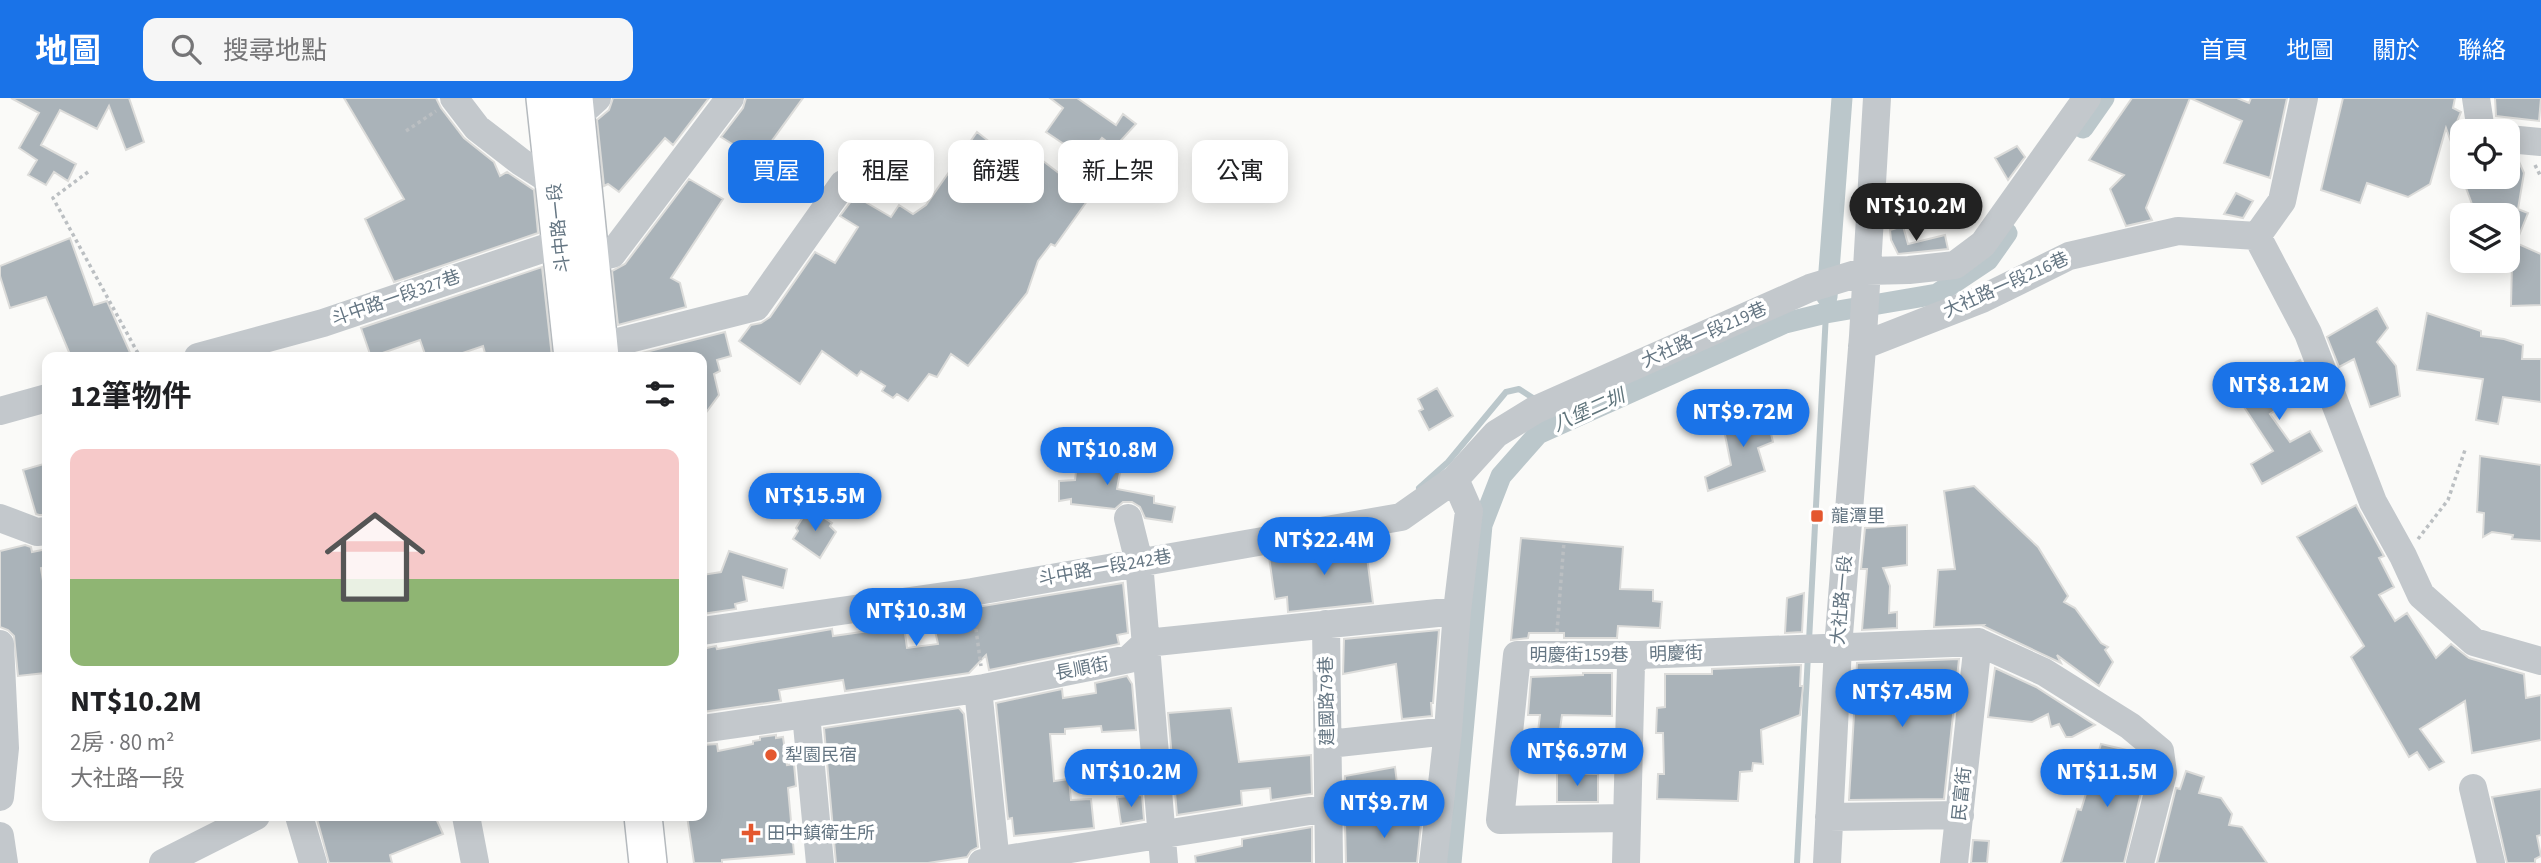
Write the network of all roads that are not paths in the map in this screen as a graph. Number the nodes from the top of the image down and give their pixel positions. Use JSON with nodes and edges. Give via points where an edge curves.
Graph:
{"nodes":[{"id":1,"x":454,"y":98,"type":"edge"},
{"id":2,"x":545,"y":98,"type":"edge"},
{"id":3,"x":730,"y":98,"type":"edge"},
{"id":4,"x":1877,"y":98,"type":"edge"},
{"id":5,"x":2087,"y":98,"type":"edge"},
{"id":6,"x":2304,"y":98,"type":"edge"},
{"id":7,"x":2476,"y":98,"type":"edge"},
{"id":8,"x":582,"y":104,"type":"edge"},
{"id":9,"x":2479,"y":119,"type":"edge"},
{"id":10,"x":2520,"y":140,"type":"edge"},
{"id":11,"x":2541,"y":142,"type":"edge"},
{"id":12,"x":555,"y":183,"type":"junction"},
{"id":13,"x":838,"y":192,"type":"edge"},
{"id":14,"x":2257,"y":236,"type":"junction"},
{"id":15,"x":575,"y":251,"type":"junction"},
{"id":16,"x":1865,"y":273,"type":"junction"},
{"id":17,"x":1863,"y":341,"type":"junction"},
{"id":18,"x":216,"y":352,"type":"edge"},
{"id":19,"x":586,"y":352,"type":"edge"},
{"id":20,"x":593,"y":352,"type":"edge"},
{"id":21,"x":42,"y":399,"type":"edge"},
{"id":22,"x":0,"y":411,"type":"edge"},
{"id":23,"x":1455,"y":479,"type":"junction"},
{"id":24,"x":0,"y":518,"type":"edge"},
{"id":25,"x":1128,"y":518,"type":"dead end"},
{"id":26,"x":42,"y":532,"type":"edge"},
{"id":27,"x":1139,"y":562,"type":"junction"},
{"id":28,"x":1457,"y":611,"type":"junction"},
{"id":29,"x":1326,"y":624,"type":"junction"},
{"id":30,"x":707,"y":630,"type":"edge"},
{"id":31,"x":1978,"y":642,"type":"junction"},
{"id":32,"x":1146,"y":643,"type":"junction"},
{"id":33,"x":0,"y":644,"type":"edge"},
{"id":34,"x":1838,"y":647,"type":"junction"},
{"id":35,"x":1639,"y":655,"type":"junction"},
{"id":36,"x":2541,"y":662,"type":"edge"},
{"id":37,"x":981,"y":688,"type":"junction"},
{"id":38,"x":806,"y":714,"type":"junction"},
{"id":39,"x":707,"y":728,"type":"edge"},
{"id":40,"x":1448,"y":731,"type":"junction"},
{"id":41,"x":1329,"y":744,"type":"junction"},
{"id":42,"x":2473,"y":788,"type":"dead end"},
{"id":43,"x":1441,"y":795,"type":"junction"},
{"id":44,"x":0,"y":797,"type":"edge"},
{"id":45,"x":1328,"y":808,"type":"junction"},
{"id":46,"x":1960,"y":815,"type":"junction"},
{"id":47,"x":1829,"y":817,"type":"junction"},
{"id":48,"x":1627,"y":818,"type":"junction"},
{"id":49,"x":246,"y":821,"type":"edge"},
{"id":50,"x":300,"y":821,"type":"edge"},
{"id":51,"x":467,"y":821,"type":"edge"},
{"id":52,"x":620,"y":821,"type":"edge"},
{"id":53,"x":644,"y":821,"type":"edge"},
{"id":54,"x":1161,"y":835,"type":"junction"},
{"id":55,"x":0,"y":836,"type":"edge"},
{"id":56,"x":169,"y":861,"type":"edge"},
{"id":57,"x":991,"y":862,"type":"edge"},
{"id":58,"x":4,"y":863,"type":"edge"},
{"id":59,"x":313,"y":863,"type":"edge"},
{"id":60,"x":475,"y":863,"type":"edge"},
{"id":61,"x":624,"y":863,"type":"edge"},
{"id":62,"x":648,"y":863,"type":"edge"},
{"id":63,"x":820,"y":863,"type":"edge"},
{"id":64,"x":1164,"y":863,"type":"edge"},
{"id":65,"x":1329,"y":863,"type":"edge"},
{"id":66,"x":1433,"y":863,"type":"edge"},
{"id":67,"x":1626,"y":863,"type":"edge"},
{"id":68,"x":1827,"y":863,"type":"edge"},
{"id":69,"x":1954,"y":863,"type":"edge"},
{"id":70,"x":2140,"y":863,"type":"edge"},
{"id":71,"x":2491,"y":863,"type":"edge"}],
"edges":[{"from":1,"to":12,"type":"street","via":[[477,128]]},
{"from":2,"to":12,"type":"main road","name":"斗中路一段"},
{"from":3,"to":15,"type":"street","name":"斗中路一段327巷","via":[[612,254]]},
{"from":4,"to":16,"type":"street"},
{"from":5,"to":16,"type":"street","name":"大社路一段219巷","via":[[1983,244],[1955,265]]},
{"from":6,"to":14,"type":"street","via":[[2282,201]]},
{"from":7,"to":9,"type":"street"},
{"from":8,"to":15,"type":"main road","name":"斗中路一段"},
{"from":10,"to":11,"type":"street"},
{"from":12,"to":15,"type":"main road","name":"斗中路一段"},
{"from":13,"to":20,"type":"street","via":[[756,307]]},
{"from":14,"to":17,"type":"street","name":"大社路一段216巷","via":[[2178,231],[2069,256],[1982,299]]},
{"from":14,"to":36,"type":"street","via":[[2308,333],[2373,502],[2421,595],[2474,642]]},
{"from":15,"to":18,"type":"street","name":"斗中路一段327巷"},
{"from":15,"to":19,"type":"main road","name":"斗中路一段"},
{"from":16,"to":17,"type":"street","name":"大社路一段"},
{"from":16,"to":23,"type":"street","name":"大社路一段219巷","via":[[1810,288],[1535,410],[1496,434]]},
{"from":17,"to":34,"type":"street","name":"大社路一段"},
{"from":21,"to":22,"type":"street"},
{"from":23,"to":27,"type":"street","name":"斗中路一段242巷","via":[[1401,517]]},
{"from":23,"to":28,"type":"street","via":[[1469,511]]},
{"from":24,"to":26,"type":"street"},
{"from":25,"to":27,"type":"street"},
{"from":27,"to":30,"type":"street","name":"斗中路一段242巷","via":[[972,592]]},
{"from":27,"to":32,"type":"street"},
{"from":28,"to":29,"type":"street","name":"長順街"},
{"from":28,"to":40,"type":"street"},
{"from":29,"to":32,"type":"street","name":"長順街"},
{"from":29,"to":41,"type":"street","name":"建國路79巷"},
{"from":31,"to":34,"type":"street","name":"明慶街"},
{"from":31,"to":46,"type":"street","name":"民富街"},
{"from":31,"to":70,"type":"street","via":[[2044,672],[2130,726],[2160,751],[2163,773]]},
{"from":32,"to":37,"type":"street","name":"長順街","via":[[1129,659]]},
{"from":32,"to":54,"type":"street"},
{"from":33,"to":44,"type":"street","via":[[5,748]]},
{"from":34,"to":35,"type":"street","name":"明慶街"},
{"from":34,"to":47,"type":"street","name":"大社路一段"},
{"from":35,"to":48,"type":"street","name":"明慶街","via":[[1631,666]]},
{"from":35,"to":48,"type":"street","name":"明慶街159巷","via":[[1517,655],[1500,820]]},
{"from":37,"to":38,"type":"street","name":"長順街"},
{"from":37,"to":57,"type":"street"},
{"from":38,"to":39,"type":"street","name":"長順街"},
{"from":38,"to":63,"type":"street"},
{"from":40,"to":41,"type":"street"},
{"from":40,"to":43,"type":"street"},
{"from":41,"to":45,"type":"street","name":"建國路79巷"},
{"from":42,"to":71,"type":"street"},
{"from":43,"to":45,"type":"street"},
{"from":43,"to":66,"type":"street"},
{"from":45,"to":54,"type":"street"},
{"from":45,"to":65,"type":"street","name":"建國路79巷"},
{"from":46,"to":47,"type":"street"},
{"from":46,"to":69,"type":"street","name":"民富街"},
{"from":47,"to":68,"type":"street","name":"大社路一段"},
{"from":48,"to":67,"type":"street","name":"明慶街"},
{"from":49,"to":56,"type":"street"},
{"from":50,"to":59,"type":"street"},
{"from":51,"to":60,"type":"street"},
{"from":52,"to":61,"type":"main road"},
{"from":53,"to":62,"type":"main road"},
{"from":54,"to":57,"type":"street"},
{"from":54,"to":64,"type":"street"},
{"from":55,"to":58,"type":"street"}]}
